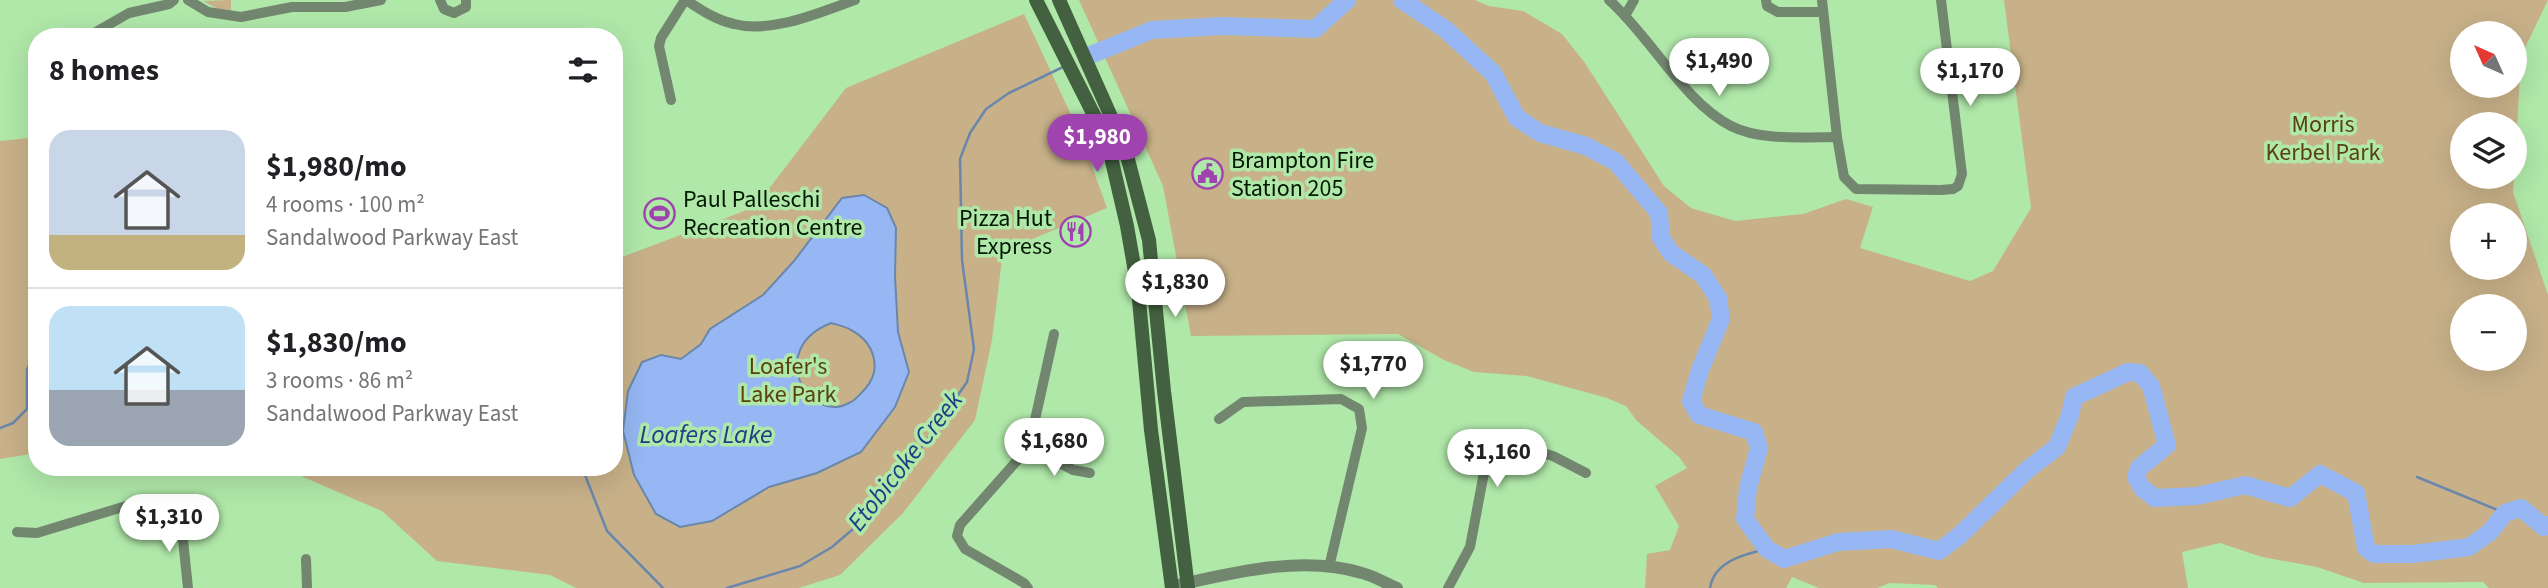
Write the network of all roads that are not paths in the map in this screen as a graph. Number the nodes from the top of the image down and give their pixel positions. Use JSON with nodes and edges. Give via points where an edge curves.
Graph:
{"nodes":[{"id":1,"x":174,"y":0,"type":"edge"},
{"id":2,"x":188,"y":0,"type":"edge"},
{"id":3,"x":381,"y":0,"type":"edge"},
{"id":4,"x":440,"y":0,"type":"edge"},
{"id":5,"x":466,"y":0,"type":"edge"},
{"id":6,"x":686,"y":0,"type":"edge"},
{"id":7,"x":855,"y":0,"type":"edge"},
{"id":8,"x":1036,"y":0,"type":"edge"},
{"id":9,"x":1059,"y":0,"type":"edge"},
{"id":10,"x":1609,"y":0,"type":"edge"},
{"id":11,"x":1634,"y":0,"type":"edge"},
{"id":12,"x":1766,"y":0,"type":"edge"},
{"id":13,"x":1941,"y":0,"type":"edge"},
{"id":14,"x":839,"y":3,"type":"edge"},
{"id":15,"x":1822,"y":6,"type":"edge"},
{"id":16,"x":1625,"y":16,"type":"junction"},
{"id":17,"x":103,"y":28,"type":"edge"},
{"id":18,"x":671,"y":100,"type":"dead end"},
{"id":19,"x":1837,"y":137,"type":"junction"},
{"id":20,"x":1054,"y":334,"type":"dead end"},
{"id":21,"x":1219,"y":419,"type":"dead end"},
{"id":22,"x":1028,"y":447,"type":"junction"},
{"id":23,"x":1090,"y":473,"type":"dead end"},
{"id":24,"x":1586,"y":473,"type":"dead end"},
{"id":25,"x":17,"y":532,"type":"dead end"},
{"id":26,"x":306,"y":559,"type":"dead end"},
{"id":27,"x":1329,"y":567,"type":"junction"},
{"id":28,"x":1188,"y":586,"type":"edge"},
{"id":29,"x":188,"y":588,"type":"edge"},
{"id":30,"x":307,"y":588,"type":"edge"},
{"id":31,"x":1028,"y":588,"type":"edge"},
{"id":32,"x":1171,"y":588,"type":"edge"},
{"id":33,"x":1397,"y":588,"type":"edge"},
{"id":34,"x":1448,"y":588,"type":"edge"}],
"edges":[{"from":1,"to":17,"type":"street","via":[[129,13]]},
{"from":2,"to":3,"type":"street","via":[[208,12],[241,17]]},
{"from":4,"to":5,"type":"street","via":[[444,9],[454,13],[466,7]]},
{"from":6,"to":14,"type":"street","via":[[736,25],[779,25]]},
{"from":6,"to":18,"type":"street","via":[[659,46]]},
{"from":7,"to":14,"type":"street"},
{"from":8,"to":32,"type":"main road","via":[[1104,138],[1127,226],[1139,289]]},
{"from":9,"to":28,"type":"main road","via":[[1126,151],[1149,240]]},
{"from":10,"to":16,"type":"street"},
{"from":11,"to":16,"type":"street"},
{"from":12,"to":15,"type":"street","via":[[1767,6],[1778,12]]},
{"from":13,"to":19,"type":"street","via":[[1962,174],[1958,186],[1856,189],[1844,177]]},
{"from":15,"to":19,"type":"street"},
{"from":16,"to":19,"type":"street","via":[[1690,94],[1733,127],[1771,136]]},
{"from":20,"to":22,"type":"street"},
{"from":21,"to":27,"type":"street","via":[[1243,402],[1342,399],[1359,409],[1362,428]]},
{"from":22,"to":23,"type":"street","via":[[1073,470]]},
{"from":22,"to":31,"type":"street","via":[[960,525],[957,536],[965,549]]},
{"from":24,"to":34,"type":"street","via":[[1553,456],[1500,441],[1489,446],[1470,547]]},
{"from":25,"to":29,"type":"street","via":[[37,533],[126,506],[171,512],[182,530]]},
{"from":26,"to":30,"type":"street"},
{"from":27,"to":28,"type":"street","via":[[1246,571]]},
{"from":27,"to":33,"type":"street","via":[[1362,573]]},
{"from":28,"to":32,"type":"street"}]}
